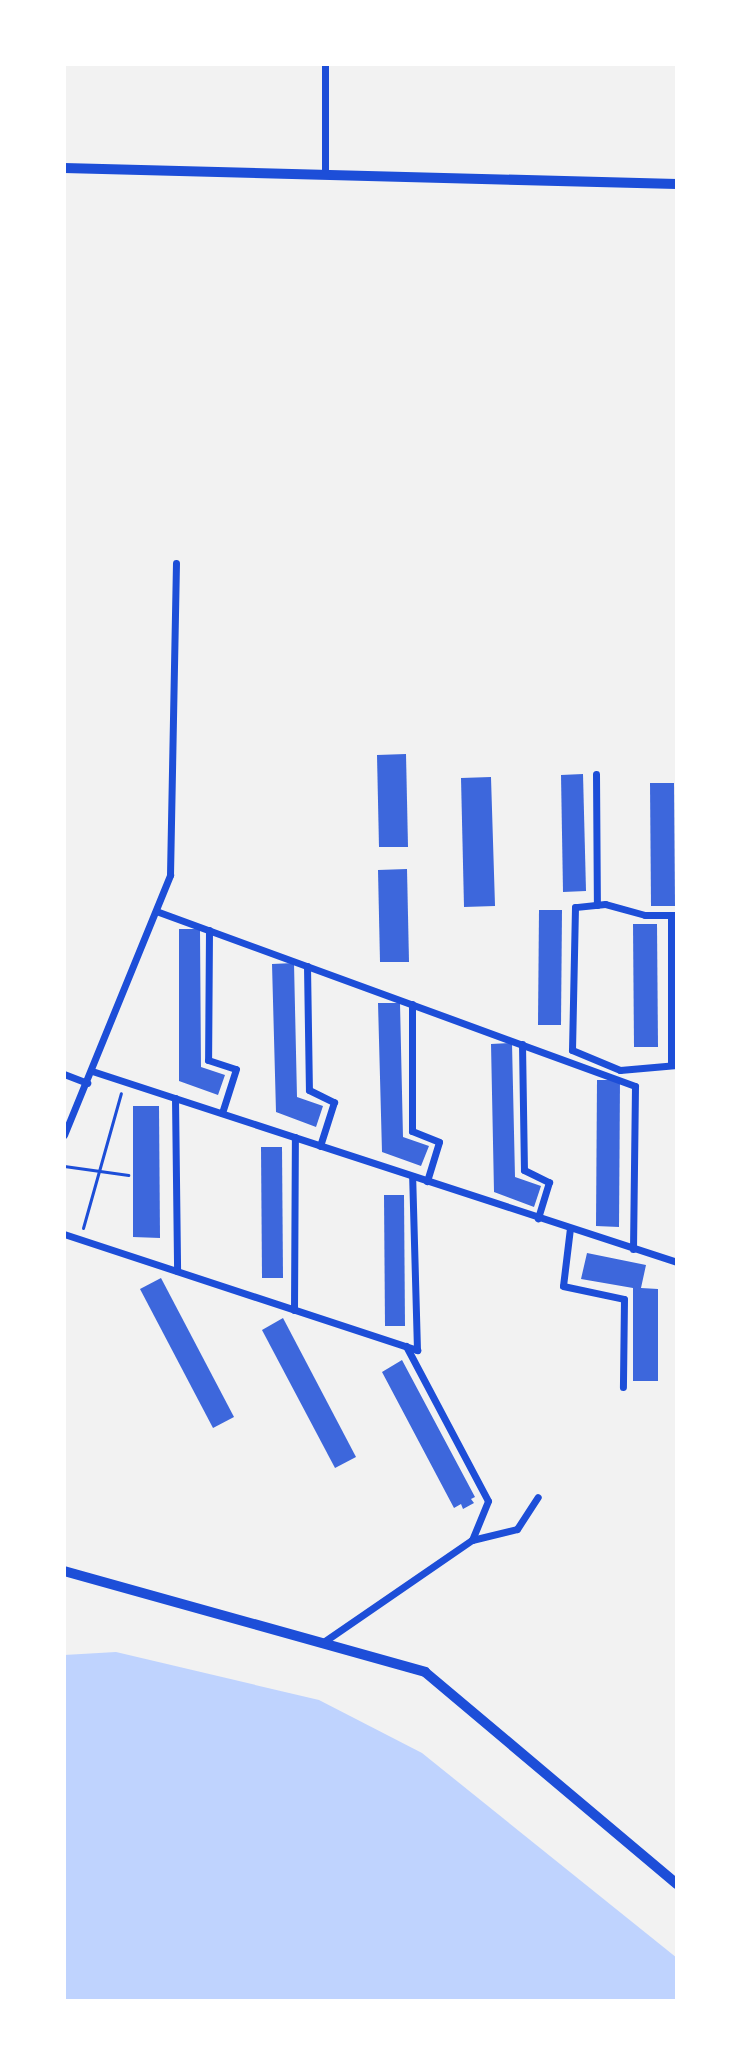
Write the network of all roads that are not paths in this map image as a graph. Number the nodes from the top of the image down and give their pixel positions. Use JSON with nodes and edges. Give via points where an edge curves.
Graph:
{"nodes":[{"id":1,"x":325,"y":64,"type":"edge"},
{"id":2,"x":64,"y":168,"type":"edge"},
{"id":3,"x":325,"y":174,"type":"junction"},
{"id":4,"x":677,"y":184,"type":"edge"},
{"id":5,"x":176,"y":563,"type":"dead end"},
{"id":6,"x":596,"y":774,"type":"dead end"},
{"id":7,"x":597,"y":905,"type":"junction"},
{"id":8,"x":156,"y":911,"type":"junction"},
{"id":9,"x":674,"y":915,"type":"edge"},
{"id":10,"x":209,"y":930,"type":"junction"},
{"id":11,"x":307,"y":966,"type":"junction"},
{"id":12,"x":412,"y":1004,"type":"junction"},
{"id":13,"x":522,"y":1044,"type":"junction"},
{"id":14,"x":674,"y":1065,"type":"edge"},
{"id":15,"x":92,"y":1071,"type":"junction"},
{"id":16,"x":64,"y":1074,"type":"edge"},
{"id":17,"x":87,"y":1083,"type":"junction"},
{"id":18,"x":175,"y":1098,"type":"junction"},
{"id":19,"x":222,"y":1113,"type":"junction"},
{"id":20,"x":64,"y":1135,"type":"edge"},
{"id":21,"x":295,"y":1137,"type":"junction"},
{"id":22,"x":320,"y":1146,"type":"junction"},
{"id":23,"x":412,"y":1176,"type":"junction"},
{"id":24,"x":427,"y":1181,"type":"junction"},
{"id":25,"x":538,"y":1218,"type":"junction"},
{"id":26,"x":570,"y":1228,"type":"junction"},
{"id":27,"x":64,"y":1234,"type":"edge"},
{"id":28,"x":633,"y":1249,"type":"junction"},
{"id":29,"x":677,"y":1262,"type":"edge"},
{"id":30,"x":177,"y":1271,"type":"junction"},
{"id":31,"x":294,"y":1310,"type":"junction"},
{"id":32,"x":406,"y":1346,"type":"junction"},
{"id":33,"x":623,"y":1387,"type":"dead end"},
{"id":34,"x":538,"y":1497,"type":"dead end"},
{"id":35,"x":472,"y":1540,"type":"junction"},
{"id":36,"x":64,"y":1571,"type":"edge"},
{"id":37,"x":322,"y":1643,"type":"junction"},
{"id":38,"x":677,"y":1884,"type":"edge"}],
"edges":[{"from":1,"to":3,"type":"street"},
{"from":2,"to":3,"type":"main road"},
{"from":3,"to":4,"type":"main road"},
{"from":5,"to":8,"type":"street","via":[[170,875]]},
{"from":6,"to":7,"type":"street"},
{"from":7,"to":9,"type":"street"},
{"from":7,"to":14,"type":"street","via":[[575,907],[572,1050],[620,1070]]},
{"from":8,"to":10,"type":"street"},
{"from":8,"to":15,"type":"street"},
{"from":9,"to":14,"type":"street"},
{"from":10,"to":11,"type":"street"},
{"from":10,"to":19,"type":"street","via":[[208,1060],[236,1069]]},
{"from":11,"to":12,"type":"street"},
{"from":11,"to":22,"type":"street","via":[[309,1090],[334,1102]]},
{"from":12,"to":13,"type":"street"},
{"from":12,"to":24,"type":"street","via":[[412,1131],[439,1142]]},
{"from":13,"to":25,"type":"street","via":[[524,1170],[549,1182]]},
{"from":13,"to":28,"type":"street","via":[[635,1086]]},
{"from":15,"to":17,"type":"street"},
{"from":15,"to":18,"type":"street"},
{"from":16,"to":17,"type":"street"},
{"from":17,"to":20,"type":"street"},
{"from":18,"to":19,"type":"street"},
{"from":18,"to":30,"type":"street"},
{"from":19,"to":21,"type":"street"},
{"from":21,"to":22,"type":"street"},
{"from":21,"to":31,"type":"street"},
{"from":22,"to":23,"type":"street"},
{"from":23,"to":24,"type":"street"},
{"from":23,"to":32,"type":"street","via":[[417,1350]]},
{"from":24,"to":25,"type":"street"},
{"from":25,"to":26,"type":"street"},
{"from":26,"to":28,"type":"street"},
{"from":26,"to":33,"type":"street","via":[[563,1286],[624,1299]]},
{"from":27,"to":30,"type":"street"},
{"from":28,"to":29,"type":"street"},
{"from":30,"to":31,"type":"street"},
{"from":31,"to":32,"type":"street"},
{"from":32,"to":35,"type":"street","via":[[488,1501]]},
{"from":34,"to":35,"type":"street","via":[[517,1529]]},
{"from":35,"to":37,"type":"street"},
{"from":36,"to":37,"type":"main road"},
{"from":37,"to":38,"type":"main road","via":[[425,1672]]}]}
